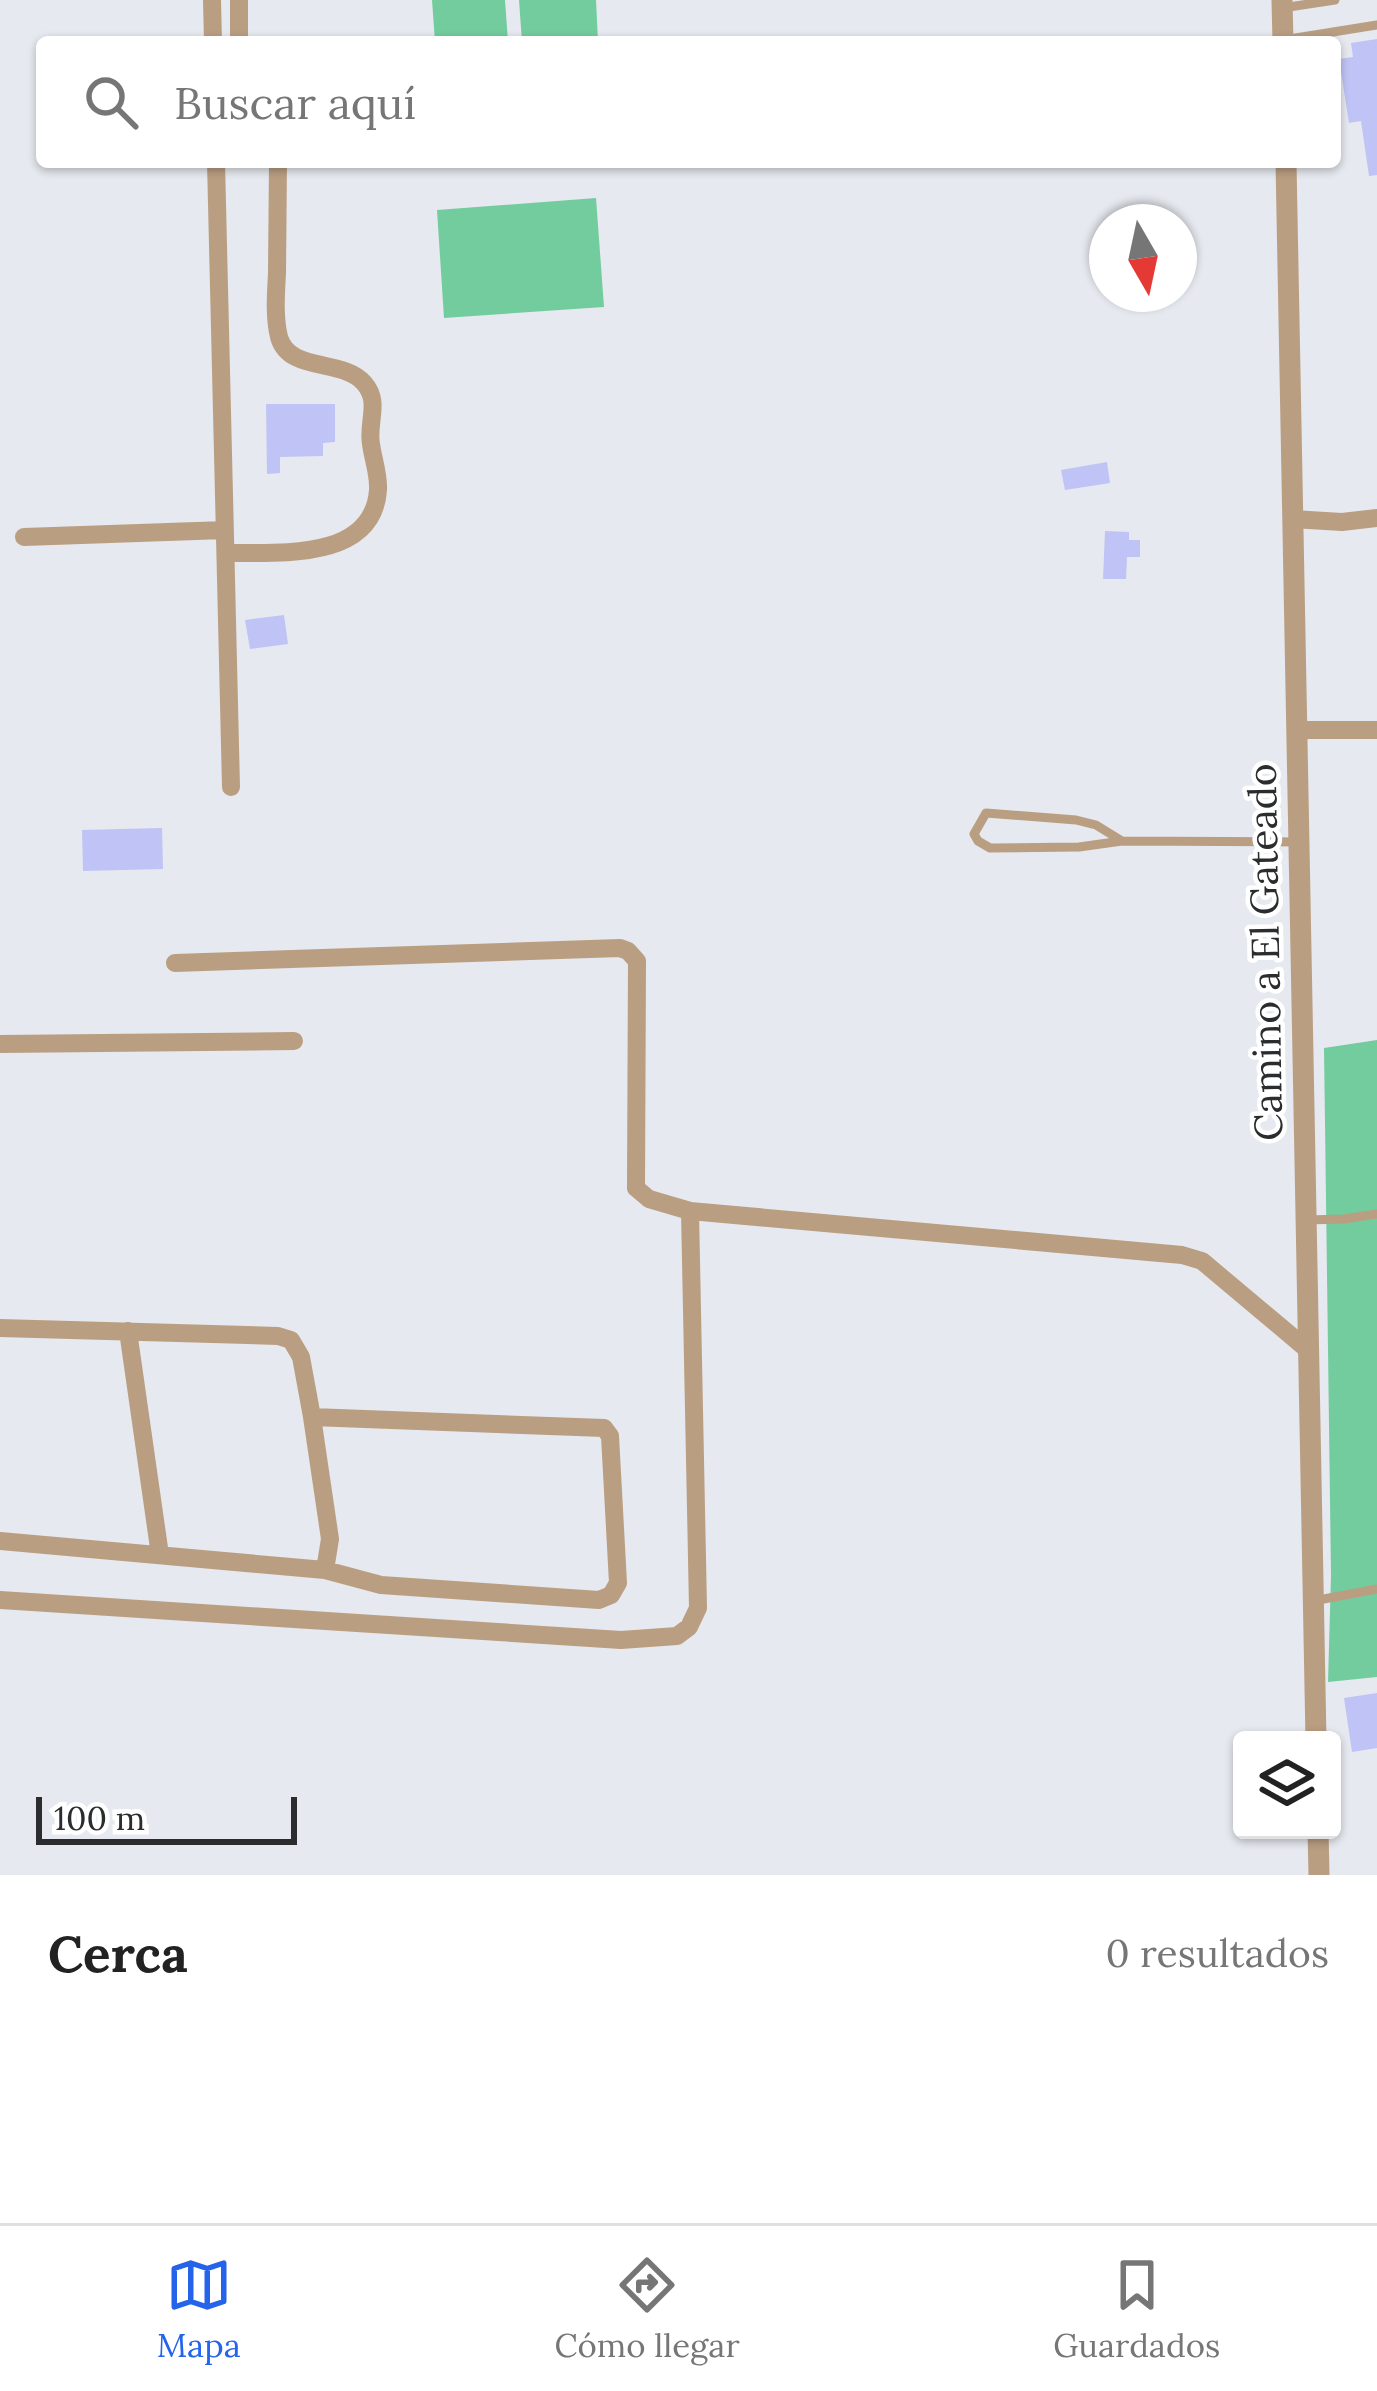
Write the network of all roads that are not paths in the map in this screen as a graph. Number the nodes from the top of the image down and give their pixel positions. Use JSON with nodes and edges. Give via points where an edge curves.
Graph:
{"nodes":[{"id":1,"x":212,"y":0,"type":"edge"},
{"id":2,"x":239,"y":0,"type":"edge"},
{"id":3,"x":1335,"y":0,"type":"edge"},
{"id":4,"x":1282,"y":4,"type":"edge"},
{"id":5,"x":1377,"y":25,"type":"edge"},
{"id":6,"x":213,"y":36,"type":"edge"},
{"id":7,"x":239,"y":36,"type":"edge"},
{"id":8,"x":1283,"y":36,"type":"edge"},
{"id":9,"x":1312,"y":36,"type":"edge"},
{"id":10,"x":216,"y":168,"type":"edge"},
{"id":11,"x":278,"y":168,"type":"edge"},
{"id":12,"x":1286,"y":168,"type":"edge"},
{"id":13,"x":1377,"y":518,"type":"edge"},
{"id":14,"x":1292,"y":519,"type":"junction"},
{"id":15,"x":225,"y":530,"type":"junction"},
{"id":16,"x":24,"y":536,"type":"dead end"},
{"id":17,"x":226,"y":553,"type":"junction"},
{"id":18,"x":1296,"y":730,"type":"junction"},
{"id":19,"x":1377,"y":730,"type":"edge"},
{"id":20,"x":231,"y":787,"type":"dead end"},
{"id":21,"x":1122,"y":841,"type":"junction"},
{"id":22,"x":1298,"y":842,"type":"junction"},
{"id":23,"x":175,"y":963,"type":"dead end"},
{"id":24,"x":294,"y":1041,"type":"dead end"},
{"id":25,"x":0,"y":1044,"type":"edge"},
{"id":26,"x":689,"y":1210,"type":"junction"},
{"id":27,"x":1377,"y":1214,"type":"edge"},
{"id":28,"x":1306,"y":1220,"type":"junction"},
{"id":29,"x":0,"y":1328,"type":"edge"},
{"id":30,"x":128,"y":1331,"type":"junction"},
{"id":31,"x":1308,"y":1349,"type":"junction"},
{"id":32,"x":313,"y":1418,"type":"junction"},
{"id":33,"x":0,"y":1540,"type":"edge"},
{"id":34,"x":160,"y":1555,"type":"junction"},
{"id":35,"x":325,"y":1570,"type":"junction"},
{"id":36,"x":1377,"y":1589,"type":"edge"},
{"id":37,"x":0,"y":1600,"type":"edge"},
{"id":38,"x":1313,"y":1601,"type":"junction"},
{"id":39,"x":1316,"y":1731,"type":"edge"},
{"id":40,"x":1318,"y":1839,"type":"edge"},
{"id":41,"x":1319,"y":1875,"type":"edge"}],
"edges":[{"from":1,"to":6,"type":"street"},
{"from":2,"to":7,"type":"street"},
{"from":3,"to":4,"type":"lane"},
{"from":4,"to":8,"type":"street"},
{"from":5,"to":9,"type":"lane"},
{"from":10,"to":15,"type":"street"},
{"from":11,"to":17,"type":"street","via":[[280,340],[299,359],[360,378],[371,393],[378,486],[375,508],[340,544]]},
{"from":12,"to":14,"type":"street","name":"Camino a El Gateado"},
{"from":13,"to":14,"type":"street"},
{"from":14,"to":18,"type":"street","name":"Camino a El Gateado"},
{"from":15,"to":16,"type":"street"},
{"from":15,"to":17,"type":"street"},
{"from":17,"to":20,"type":"street"},
{"from":18,"to":19,"type":"street"},
{"from":18,"to":22,"type":"street","name":"Camino a El Gateado"},
{"from":21,"to":21,"type":"lane","via":[[1076,820],[986,813],[974,834],[990,848]]},
{"from":21,"to":22,"type":"lane"},
{"from":22,"to":28,"type":"street","name":"Camino a El Gateado"},
{"from":23,"to":26,"type":"street","via":[[628,951],[637,961],[636,1188]]},
{"from":24,"to":25,"type":"street"},
{"from":26,"to":31,"type":"street","via":[[1182,1255],[1202,1261]]},
{"from":26,"to":37,"type":"street","via":[[698,1608],[676,1636],[621,1640]]},
{"from":27,"to":28,"type":"lane"},
{"from":28,"to":31,"type":"street","name":"Camino a El Gateado"},
{"from":29,"to":30,"type":"street"},
{"from":30,"to":32,"type":"street","via":[[291,1340]]},
{"from":30,"to":34,"type":"street"},
{"from":31,"to":38,"type":"street","name":"Camino a El Gateado"},
{"from":32,"to":35,"type":"street","via":[[330,1539]]},
{"from":32,"to":35,"type":"street","via":[[604,1428],[610,1436],[617,1583],[611,1595],[381,1586]]},
{"from":33,"to":34,"type":"street"},
{"from":34,"to":35,"type":"street"},
{"from":36,"to":38,"type":"lane"},
{"from":38,"to":39,"type":"street","name":"Camino a El Gateado"},
{"from":40,"to":41,"type":"street"}]}
